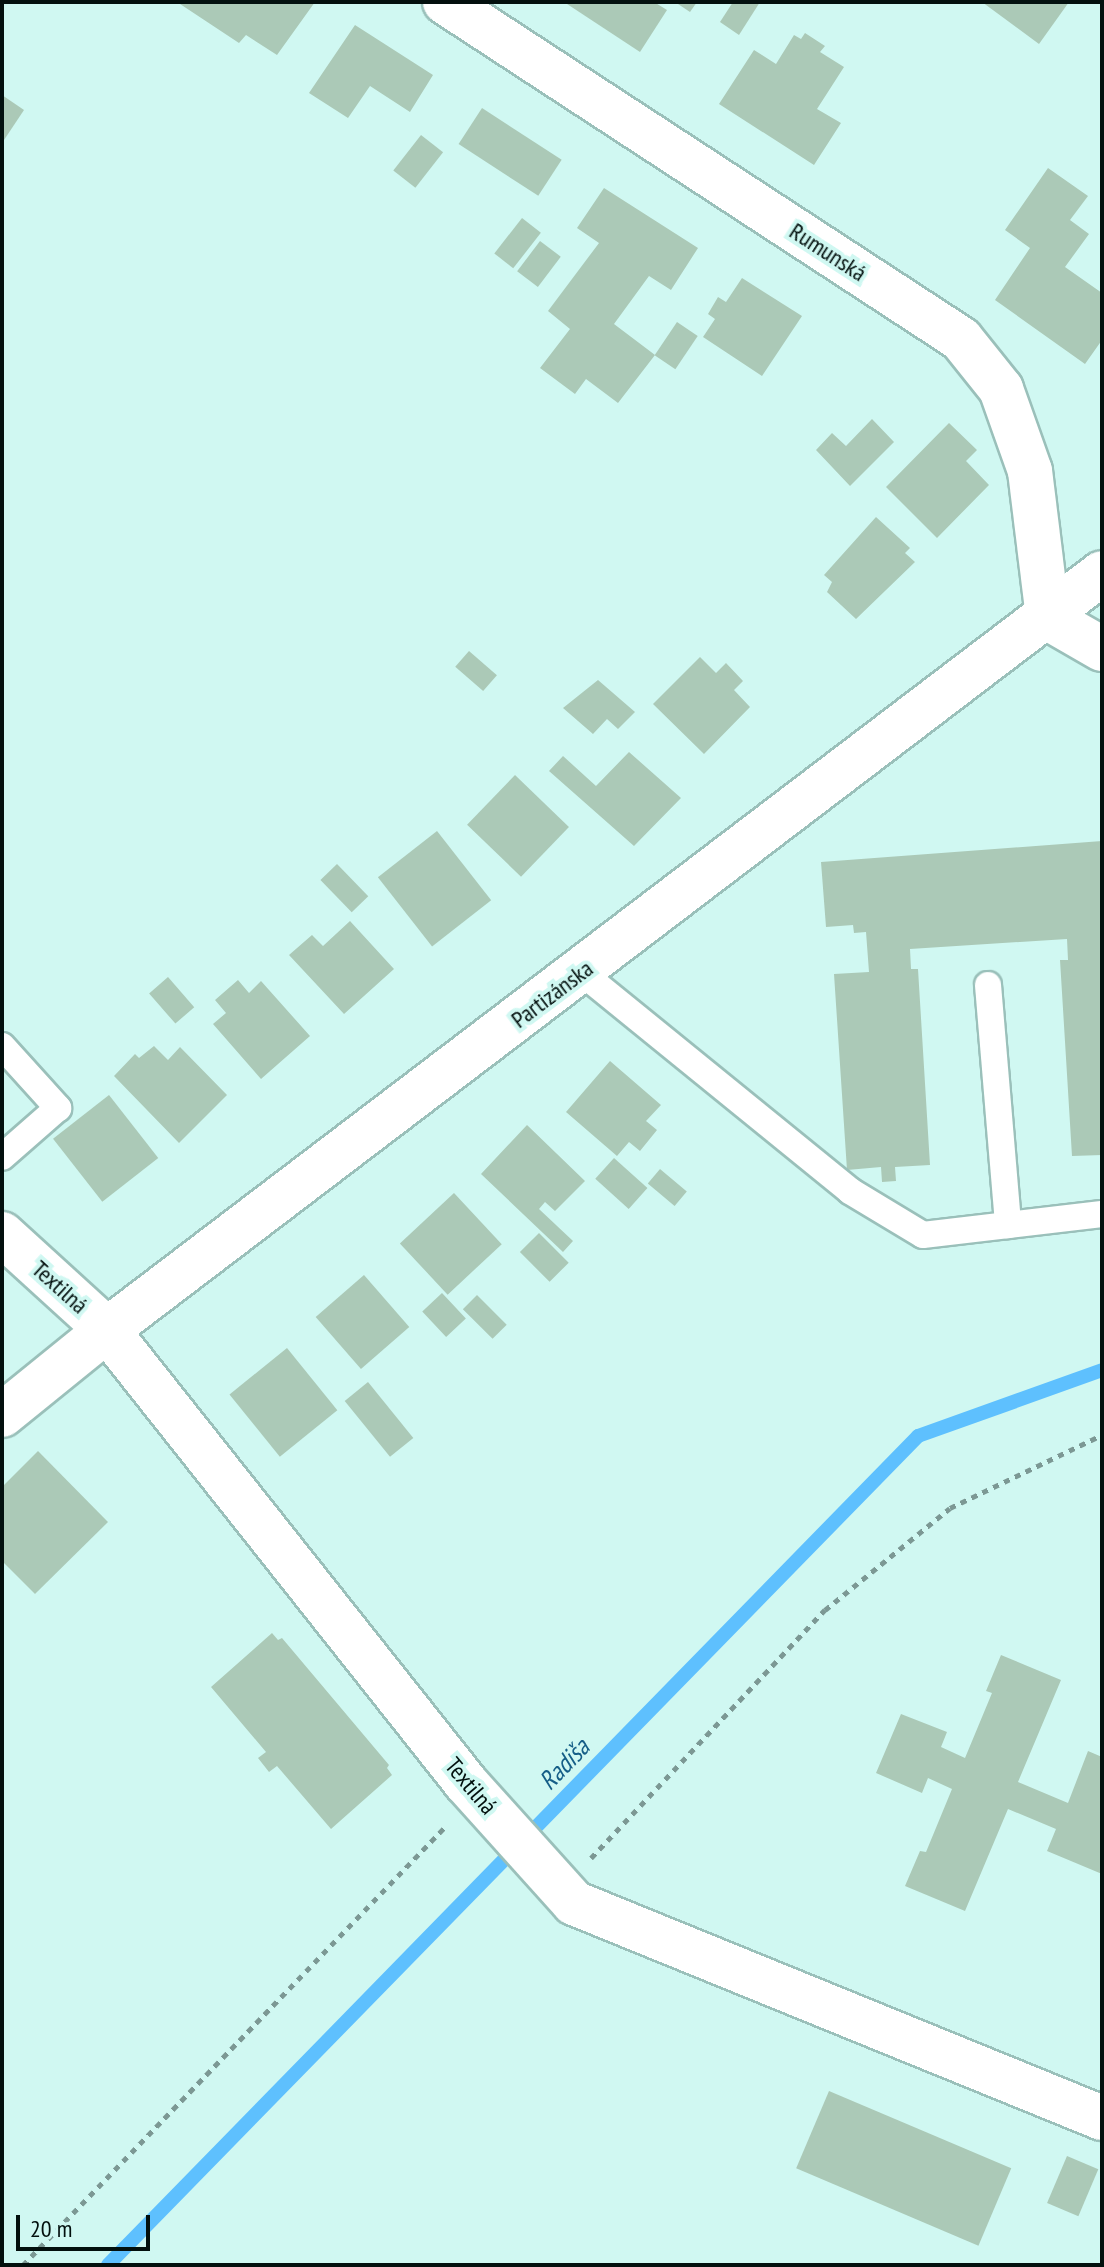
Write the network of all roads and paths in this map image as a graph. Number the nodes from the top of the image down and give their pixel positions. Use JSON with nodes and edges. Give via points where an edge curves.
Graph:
{"nodes":[{"id":1,"x":445,"y":2,"type":"edge"},
{"id":2,"x":1102,"y":573,"type":"edge"},
{"id":3,"x":1048,"y":618,"type":"junction"},
{"id":4,"x":1102,"y":649,"type":"edge"},
{"id":5,"x":581,"y":972,"type":"junction"},
{"id":6,"x":988,"y":985,"type":"dead end"},
{"id":7,"x":2,"y":1046,"type":"edge"},
{"id":8,"x":2,"y":1157,"type":"edge"},
{"id":9,"x":1102,"y":1214,"type":"edge"},
{"id":10,"x":1008,"y":1225,"type":"junction"},
{"id":11,"x":2,"y":1234,"type":"edge"},
{"id":12,"x":107,"y":1330,"type":"junction"},
{"id":13,"x":2,"y":1415,"type":"edge"},
{"id":14,"x":1102,"y":1435,"type":"edge"},
{"id":15,"x":466,"y":1783,"type":"junction"},
{"id":16,"x":568,"y":1896,"type":"junction"},
{"id":17,"x":1102,"y":2118,"type":"edge"},
{"id":18,"x":23,"y":2265,"type":"edge"}],
"edges":[{"from":1,"to":3,"type":"street","name":"Rumunská","via":[[961,339],[1001,389],[1030,471]]},
{"from":2,"to":3,"type":"street","name":"Partizánska"},
{"from":3,"to":4,"type":"street"},
{"from":3,"to":5,"type":"street","name":"Partizánska"},
{"from":5,"to":10,"type":"lane","via":[[850,1191],[923,1235]]},
{"from":5,"to":12,"type":"street","name":"Partizánska"},
{"from":6,"to":10,"type":"lane"},
{"from":7,"to":8,"type":"lane","via":[[58,1108]]},
{"from":9,"to":10,"type":"lane"},
{"from":11,"to":12,"type":"street","name":"Textilná"},
{"from":12,"to":13,"type":"street","name":"Partizánska"},
{"from":12,"to":15,"type":"street","name":"Textilná"},
{"from":14,"to":16,"type":"path","via":[[950,1508],[825,1610]]},
{"from":15,"to":16,"type":"street","name":"Textilná"},
{"from":15,"to":18,"type":"path","via":[[443,1832]]},
{"from":16,"to":17,"type":"street","name":"Textilná"}]}
